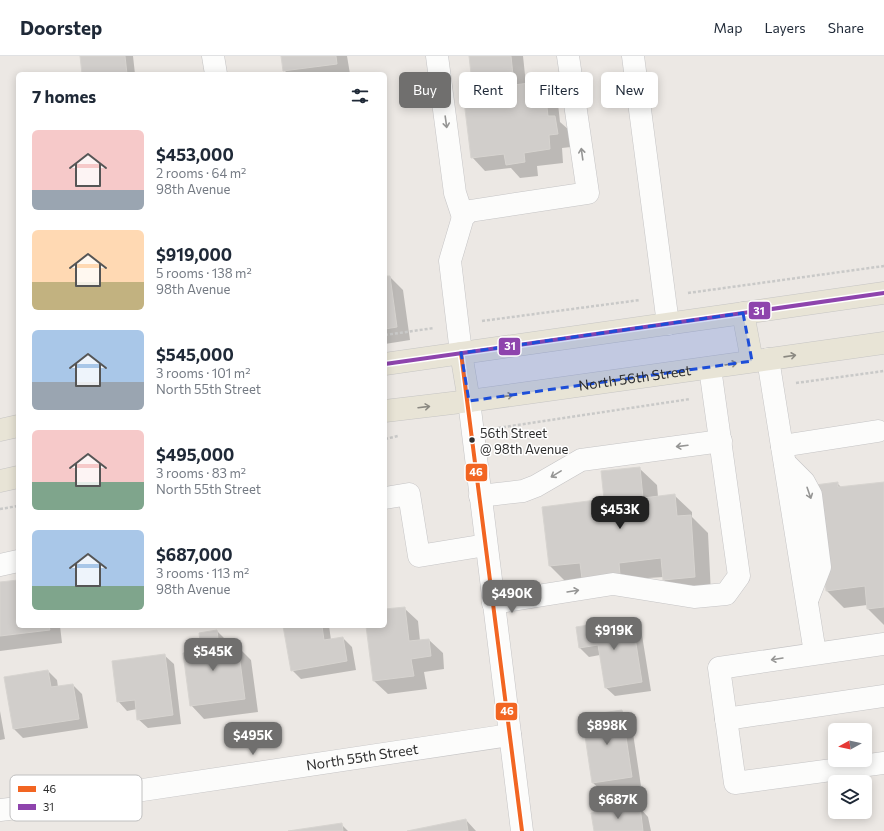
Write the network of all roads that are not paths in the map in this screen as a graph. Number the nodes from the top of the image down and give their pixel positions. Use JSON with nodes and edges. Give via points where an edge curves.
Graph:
{"nodes":[{"id":1,"x":213,"y":56,"type":"edge"},
{"id":2,"x":437,"y":56,"type":"edge"},
{"id":3,"x":568,"y":56,"type":"edge"},
{"id":4,"x":633,"y":56,"type":"edge"},
{"id":5,"x":216,"y":72,"type":"edge"},
{"id":6,"x":463,"y":217,"type":"junction"},
{"id":7,"x":884,"y":293,"type":"edge"},
{"id":8,"x":743,"y":313,"type":"junction"},
{"id":9,"x":668,"y":324,"type":"junction"},
{"id":10,"x":884,"y":342,"type":"edge"},
{"id":11,"x":461,"y":353,"type":"junction"},
{"id":12,"x":760,"y":360,"type":"junction"},
{"id":13,"x":387,"y":364,"type":"edge"},
{"id":14,"x":710,"y":368,"type":"junction"},
{"id":15,"x":468,"y":402,"type":"junction"},
{"id":16,"x":387,"y":411,"type":"edge"},
{"id":17,"x":16,"y":426,"type":"edge"},
{"id":18,"x":0,"y":430,"type":"edge"},
{"id":19,"x":878,"y":431,"type":"dead end"},
{"id":20,"x":721,"y":441,"type":"junction"},
{"id":21,"x":784,"y":455,"type":"junction"},
{"id":22,"x":16,"y":477,"type":"edge"},
{"id":23,"x":0,"y":481,"type":"edge"},
{"id":24,"x":480,"y":496,"type":"junction"},
{"id":25,"x":387,"y":498,"type":"edge"},
{"id":26,"x":486,"y":545,"type":"junction"},
{"id":27,"x":16,"y":561,"type":"edge"},
{"id":28,"x":0,"y":565,"type":"edge"},
{"id":29,"x":493,"y":602,"type":"junction"},
{"id":30,"x":884,"y":644,"type":"edge"},
{"id":31,"x":815,"y":653,"type":"junction"},
{"id":32,"x":884,"y":696,"type":"edge"},
{"id":33,"x":726,"y":719,"type":"junction"},
{"id":34,"x":510,"y":735,"type":"junction"},
{"id":35,"x":884,"y":763,"type":"edge"},
{"id":36,"x":142,"y":790,"type":"edge"},
{"id":37,"x":10,"y":809,"type":"edge"},
{"id":38,"x":0,"y":810,"type":"edge"},
{"id":39,"x":522,"y":831,"type":"edge"}],
"edges":[{"from":1,"to":5,"type":"street"},
{"from":2,"to":6,"type":"street","one_way":true,"via":[[455,193]]},
{"from":6,"to":3,"type":"street","one_way":true,"via":[[470,211],[588,192]]},
{"from":4,"to":9,"type":"street"},
{"from":6,"to":11,"type":"street","via":[[450,261]]},
{"from":7,"to":8,"type":"main road"},
{"from":8,"to":9,"type":"main road"},
{"from":8,"to":12,"type":"main road"},
{"from":9,"to":11,"type":"main road"},
{"from":12,"to":10,"type":"main road","name":"North 56th Street","one_way":true},
{"from":11,"to":13,"type":"main road"},
{"from":11,"to":15,"type":"main road"},
{"from":14,"to":12,"type":"main road","name":"North 56th Street","one_way":true},
{"from":12,"to":21,"type":"street"},
{"from":15,"to":14,"type":"main road","name":"North 56th Street","one_way":true},
{"from":14,"to":20,"type":"street"},
{"from":16,"to":15,"type":"main road","name":"North 56th Street","one_way":true},
{"from":15,"to":24,"type":"street"},
{"from":17,"to":18,"type":"main road"},
{"from":19,"to":21,"type":"street"},
{"from":20,"to":24,"type":"street","one_way":true,"via":[[581,460],[523,491]]},
{"from":29,"to":20,"type":"street","one_way":true,"via":[[613,584],[694,597],[726,594],[739,576]]},
{"from":21,"to":31,"type":"street"},
{"from":22,"to":23,"type":"main road"},
{"from":24,"to":26,"type":"street"},
{"from":25,"to":26,"type":"street","via":[[409,494],[419,556]]},
{"from":26,"to":29,"type":"street"},
{"from":27,"to":28,"type":"street"},
{"from":29,"to":34,"type":"street"},
{"from":30,"to":31,"type":"street"},
{"from":31,"to":33,"type":"street","one_way":true,"via":[[719,668]]},
{"from":32,"to":33,"type":"street"},
{"from":33,"to":35,"type":"street","via":[[735,783]]},
{"from":34,"to":36,"type":"street","name":"North 55th Street"},
{"from":34,"to":39,"type":"street"},
{"from":37,"to":38,"type":"street","name":"North 55th Street"}]}
